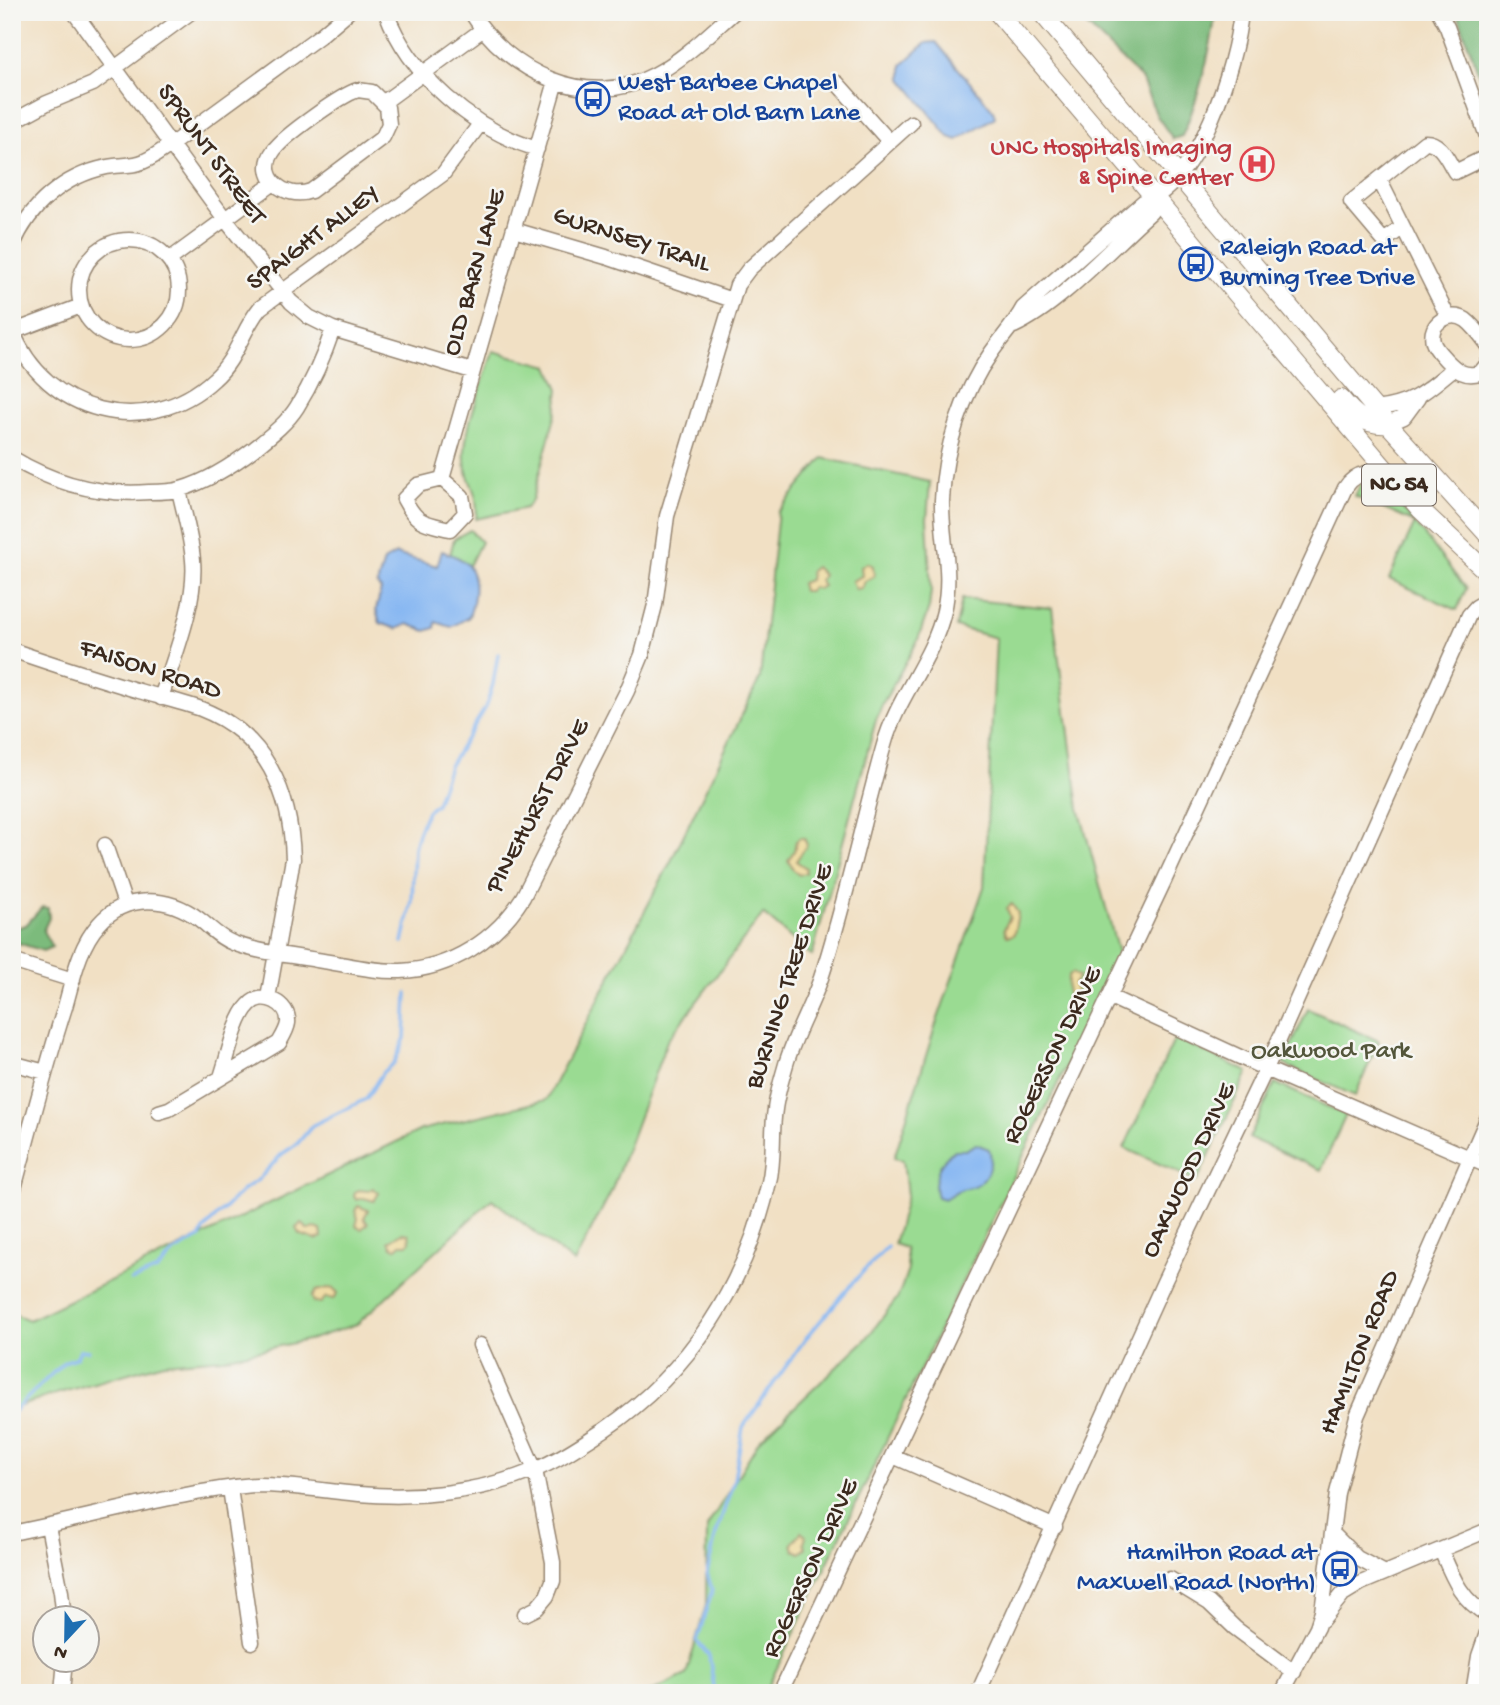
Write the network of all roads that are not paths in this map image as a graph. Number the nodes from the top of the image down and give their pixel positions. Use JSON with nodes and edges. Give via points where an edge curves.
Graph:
{"nodes":[{"id":1,"x":74,"y":12,"type":"edge"},
{"id":2,"x":191,"y":12,"type":"edge"},
{"id":3,"x":348,"y":12,"type":"edge"},
{"id":4,"x":387,"y":12,"type":"edge"},
{"id":5,"x":471,"y":12,"type":"edge"},
{"id":6,"x":734,"y":12,"type":"edge"},
{"id":7,"x":997,"y":12,"type":"edge"},
{"id":8,"x":1041,"y":12,"type":"edge"},
{"id":9,"x":1241,"y":12,"type":"edge"},
{"id":10,"x":1439,"y":12,"type":"edge"},
{"id":11,"x":482,"y":30,"type":"junction"},
{"id":12,"x":116,"y":67,"type":"junction"},
{"id":13,"x":424,"y":73,"type":"junction"},
{"id":14,"x":556,"y":81,"type":"junction"},
{"id":15,"x":837,"y":83,"type":"dead end"},
{"id":16,"x":384,"y":102,"type":"junction"},
{"id":17,"x":12,"y":121,"type":"edge"},
{"id":18,"x":911,"y":123,"type":"dead end"},
{"id":19,"x":480,"y":124,"type":"junction"},
{"id":20,"x":1488,"y":139,"type":"edge"},
{"id":21,"x":889,"y":141,"type":"junction"},
{"id":22,"x":172,"y":144,"type":"junction"},
{"id":23,"x":537,"y":149,"type":"junction"},
{"id":24,"x":1488,"y":156,"type":"edge"},
{"id":25,"x":1179,"y":177,"type":"junction"},
{"id":26,"x":1379,"y":179,"type":"junction"},
{"id":27,"x":274,"y":183,"type":"junction"},
{"id":28,"x":1156,"y":198,"type":"junction"},
{"id":29,"x":225,"y":219,"type":"junction"},
{"id":30,"x":1403,"y":227,"type":"junction"},
{"id":31,"x":514,"y":230,"type":"junction"},
{"id":32,"x":12,"y":247,"type":"edge"},
{"id":33,"x":169,"y":260,"type":"junction"},
{"id":34,"x":281,"y":292,"type":"junction"},
{"id":35,"x":732,"y":300,"type":"junction"},
{"id":36,"x":81,"y":306,"type":"junction"},
{"id":37,"x":1448,"y":317,"type":"junction"},
{"id":38,"x":333,"y":329,"type":"junction"},
{"id":39,"x":12,"y":331,"type":"edge"},
{"id":40,"x":1488,"y":345,"type":"edge"},
{"id":41,"x":1454,"y":368,"type":"junction"},
{"id":42,"x":472,"y":370,"type":"junction"},
{"id":43,"x":1485,"y":372,"type":"edge"},
{"id":44,"x":1317,"y":389,"type":"junction"},
{"id":45,"x":1419,"y":397,"type":"junction"},
{"id":46,"x":1376,"y":409,"type":"junction"},
{"id":47,"x":1388,"y":424,"type":"junction"},
{"id":48,"x":12,"y":458,"type":"edge"},
{"id":49,"x":1392,"y":477,"type":"junction"},
{"id":50,"x":442,"y":479,"type":"dead end"},
{"id":51,"x":179,"y":490,"type":"junction"},
{"id":52,"x":1488,"y":535,"type":"edge"},
{"id":53,"x":1488,"y":573,"type":"edge"},
{"id":54,"x":1488,"y":600,"type":"edge"},
{"id":55,"x":12,"y":650,"type":"edge"},
{"id":56,"x":161,"y":698,"type":"junction"},
{"id":57,"x":106,"y":845,"type":"dead end"},
{"id":58,"x":125,"y":905,"type":"junction"},
{"id":59,"x":276,"y":953,"type":"junction"},
{"id":60,"x":12,"y":961,"type":"edge"},
{"id":61,"x":73,"y":981,"type":"junction"},
{"id":62,"x":1110,"y":996,"type":"junction"},
{"id":63,"x":268,"y":998,"type":"junction"},
{"id":64,"x":12,"y":1063,"type":"edge"},
{"id":65,"x":1266,"y":1069,"type":"junction"},
{"id":66,"x":45,"y":1072,"type":"junction"},
{"id":67,"x":221,"y":1077,"type":"junction"},
{"id":68,"x":159,"y":1112,"type":"dead end"},
{"id":69,"x":1488,"y":1117,"type":"edge"},
{"id":70,"x":1469,"y":1159,"type":"junction"},
{"id":71,"x":1488,"y":1166,"type":"edge"},
{"id":72,"x":12,"y":1196,"type":"edge"},
{"id":73,"x":480,"y":1345,"type":"dead end"},
{"id":74,"x":892,"y":1456,"type":"junction"},
{"id":75,"x":535,"y":1470,"type":"junction"},
{"id":76,"x":230,"y":1488,"type":"junction"},
{"id":77,"x":48,"y":1526,"type":"junction"},
{"id":78,"x":1055,"y":1527,"type":"junction"},
{"id":79,"x":1488,"y":1530,"type":"edge"},
{"id":80,"x":12,"y":1533,"type":"edge"},
{"id":81,"x":1332,"y":1534,"type":"junction"},
{"id":82,"x":1441,"y":1550,"type":"junction"},
{"id":83,"x":1383,"y":1572,"type":"junction"},
{"id":84,"x":1170,"y":1579,"type":"dead end"},
{"id":85,"x":62,"y":1604,"type":"edge"},
{"id":86,"x":525,"y":1614,"type":"dead end"},
{"id":87,"x":1488,"y":1615,"type":"edge"},
{"id":88,"x":1317,"y":1627,"type":"junction"},
{"id":89,"x":1488,"y":1630,"type":"edge"},
{"id":90,"x":252,"y":1642,"type":"dead end"},
{"id":91,"x":1294,"y":1672,"type":"junction"},
{"id":92,"x":64,"y":1674,"type":"edge"},
{"id":93,"x":62,"y":1693,"type":"edge"},
{"id":94,"x":780,"y":1693,"type":"edge"},
{"id":95,"x":978,"y":1693,"type":"edge"},
{"id":96,"x":1282,"y":1693,"type":"edge"},
{"id":97,"x":1473,"y":1693,"type":"edge"}],
"edges":[{"from":1,"to":12,"type":"street","name":"SPRUNT STREET"},
{"from":2,"to":12,"type":"street"},
{"from":3,"to":22,"type":"street"},
{"from":4,"to":13,"type":"street","via":[[399,40]]},
{"from":5,"to":11,"type":"street"},
{"from":6,"to":14,"type":"street","via":[[654,75],[608,88]]},
{"from":7,"to":28,"type":"main road","number":"NC 54"},
{"from":8,"to":25,"type":"main road","number":"NC 54"},
{"from":9,"to":25,"type":"street","name":"BURNING TREE DRIVE","via":[[1221,94]]},
{"from":10,"to":20,"type":"street"},
{"from":11,"to":13,"type":"street"},
{"from":11,"to":14,"type":"street","via":[[512,60]]},
{"from":12,"to":17,"type":"street","via":[[93,84]]},
{"from":12,"to":22,"type":"street","name":"SPRUNT STREET"},
{"from":13,"to":16,"type":"street"},
{"from":13,"to":19,"type":"street"},
{"from":14,"to":23,"type":"street","name":"OLD BARN LANE"},
{"from":15,"to":21,"type":"street"},
{"from":16,"to":27,"type":"street","via":[[389,124],[378,142],[311,191],[289,193]]},
{"from":16,"to":27,"type":"street","via":[[372,92],[351,92],[282,142],[272,153],[269,167]]},
{"from":18,"to":21,"type":"street","name":"PINEHURST DRIVE"},
{"from":19,"to":23,"type":"street"},
{"from":19,"to":34,"type":"street","name":"SPAIGHT ALLEY","via":[[443,174]]},
{"from":21,"to":35,"type":"street","name":"PINEHURST DRIVE","via":[[749,269]]},
{"from":22,"to":29,"type":"street","name":"SPRUNT STREET"},
{"from":22,"to":32,"type":"street","via":[[140,163],[88,172],[63,184],[34,210]]},
{"from":23,"to":31,"type":"street","name":"OLD BARN LANE"},
{"from":24,"to":26,"type":"street","via":[[1455,172],[1440,147],[1425,142]]},
{"from":25,"to":28,"type":"street","name":"BURNING TREE DRIVE"},
{"from":25,"to":46,"type":"main road","number":"NC 54"},
{"from":26,"to":30,"type":"street"},
{"from":26,"to":30,"type":"street","via":[[1351,202],[1384,241]]},
{"from":27,"to":29,"type":"street"},
{"from":28,"to":44,"type":"main road","number":"NC 54"},
{"from":28,"to":75,"type":"street","name":"BURNING TREE DRIVE","via":[[1152,212],[1081,276],[1033,317],[1013,326],[973,383],[947,459],[942,502],[949,578],[945,608],[934,642],[889,728],[820,980],[787,1060],[775,1107],[771,1177],[741,1269],[718,1314],[671,1375],[631,1412]]},
{"from":29,"to":33,"type":"street"},
{"from":29,"to":34,"type":"street","name":"SPRUNT STREET"},
{"from":30,"to":37,"type":"street"},
{"from":31,"to":35,"type":"street","name":"GURNSEY TRAIL"},
{"from":31,"to":42,"type":"street","name":"OLD BARN LANE"},
{"from":33,"to":36,"type":"street","via":[[142,240],[104,246],[83,268],[78,290]]},
{"from":33,"to":36,"type":"street","via":[[178,279],[178,300],[170,318],[152,334],[133,340],[109,336],[90,322]]},
{"from":34,"to":38,"type":"street","name":"SPRUNT STREET","via":[[309,317]]},
{"from":34,"to":39,"type":"street","name":"SPAIGHT ALLEY","via":[[254,316],[236,353],[217,377],[181,402],[150,412],[99,410],[66,396],[28,361]]},
{"from":35,"to":59,"type":"street","name":"PINEHURST DRIVE","via":[[667,516],[655,605],[642,655],[517,907],[471,949],[415,970],[373,969]]},
{"from":36,"to":39,"type":"street"},
{"from":37,"to":40,"type":"street","via":[[1467,321]]},
{"from":37,"to":41,"type":"street","via":[[1438,321],[1432,339]]},
{"from":38,"to":42,"type":"street","name":"SPRUNT STREET"},
{"from":38,"to":51,"type":"street","via":[[297,408],[281,426],[223,471]]},
{"from":41,"to":43,"type":"street","via":[[1467,375]]},
{"from":41,"to":45,"type":"street"},
{"from":42,"to":50,"type":"street","name":"OLD BARN LANE"},
{"from":44,"to":47,"type":"main road","via":[[1333,390],[1362,419]]},
{"from":44,"to":49,"type":"main road","number":"NC 54"},
{"from":45,"to":46,"type":"street"},
{"from":45,"to":47,"type":"street","via":[[1404,417]]},
{"from":46,"to":47,"type":"main road","number":"NC 54"},
{"from":47,"to":52,"type":"main road","number":"NC 54"},
{"from":48,"to":51,"type":"street","via":[[83,489],[131,494]]},
{"from":49,"to":53,"type":"main road","number":"NC 54"},
{"from":49,"to":62,"type":"street","name":"ROGERSON DRIVE","via":[[1374,472],[1360,475],[1345,488]]},
{"from":51,"to":56,"type":"street","via":[[193,579]]},
{"from":54,"to":65,"type":"street","name":"OAKWOOD DRIVE","via":[[1469,615]]},
{"from":55,"to":56,"type":"street","name":"FAISON ROAD"},
{"from":56,"to":59,"type":"street","name":"FAISON ROAD","via":[[222,720],[262,754],[275,773],[290,822],[293,859]]},
{"from":57,"to":58,"type":"street"},
{"from":58,"to":59,"type":"street","name":"PINEHURST DRIVE","via":[[163,901],[184,909],[219,937]]},
{"from":58,"to":61,"type":"street","via":[[99,923]]},
{"from":59,"to":63,"type":"street","name":"FAISON ROAD"},
{"from":60,"to":61,"type":"street"},
{"from":61,"to":66,"type":"street"},
{"from":62,"to":65,"type":"street"},
{"from":62,"to":74,"type":"street","name":"ROGERSON DRIVE"},
{"from":63,"to":67,"type":"street","via":[[258,998],[242,1015]]},
{"from":63,"to":67,"type":"street","via":[[287,1014],[285,1033],[278,1043]]},
{"from":64,"to":66,"type":"street"},
{"from":65,"to":70,"type":"street"},
{"from":65,"to":78,"type":"street","name":"OAKWOOD DRIVE","via":[[1164,1282]]},
{"from":66,"to":72,"type":"street"},
{"from":67,"to":68,"type":"street"},
{"from":69,"to":70,"type":"street","name":"HAMILTON ROAD"},
{"from":70,"to":71,"type":"street"},
{"from":70,"to":81,"type":"street","name":"HAMILTON ROAD","via":[[1357,1416]]},
{"from":73,"to":75,"type":"street"},
{"from":74,"to":78,"type":"street"},
{"from":74,"to":94,"type":"street","name":"ROGERSON DRIVE"},
{"from":75,"to":76,"type":"street","name":"BURNING TREE DRIVE","via":[[457,1491],[405,1496],[254,1485]]},
{"from":75,"to":86,"type":"street","via":[[553,1581],[547,1597]]},
{"from":76,"to":77,"type":"street","name":"BURNING TREE DRIVE"},
{"from":76,"to":90,"type":"street"},
{"from":77,"to":80,"type":"street","name":"BURNING TREE DRIVE"},
{"from":77,"to":85,"type":"street"},
{"from":78,"to":95,"type":"street","name":"OAKWOOD DRIVE"},
{"from":79,"to":82,"type":"street"},
{"from":81,"to":83,"type":"street","via":[[1357,1558]]},
{"from":81,"to":88,"type":"street","name":"HAMILTON ROAD"},
{"from":82,"to":83,"type":"street"},
{"from":82,"to":87,"type":"street","via":[[1465,1597]]},
{"from":83,"to":88,"type":"street","via":[[1343,1594]]},
{"from":84,"to":91,"type":"street","via":[[1209,1603]]},
{"from":88,"to":91,"type":"street","name":"HAMILTON ROAD"},
{"from":89,"to":97,"type":"street"},
{"from":91,"to":96,"type":"street","name":"HAMILTON ROAD"},
{"from":92,"to":93,"type":"street"}]}
